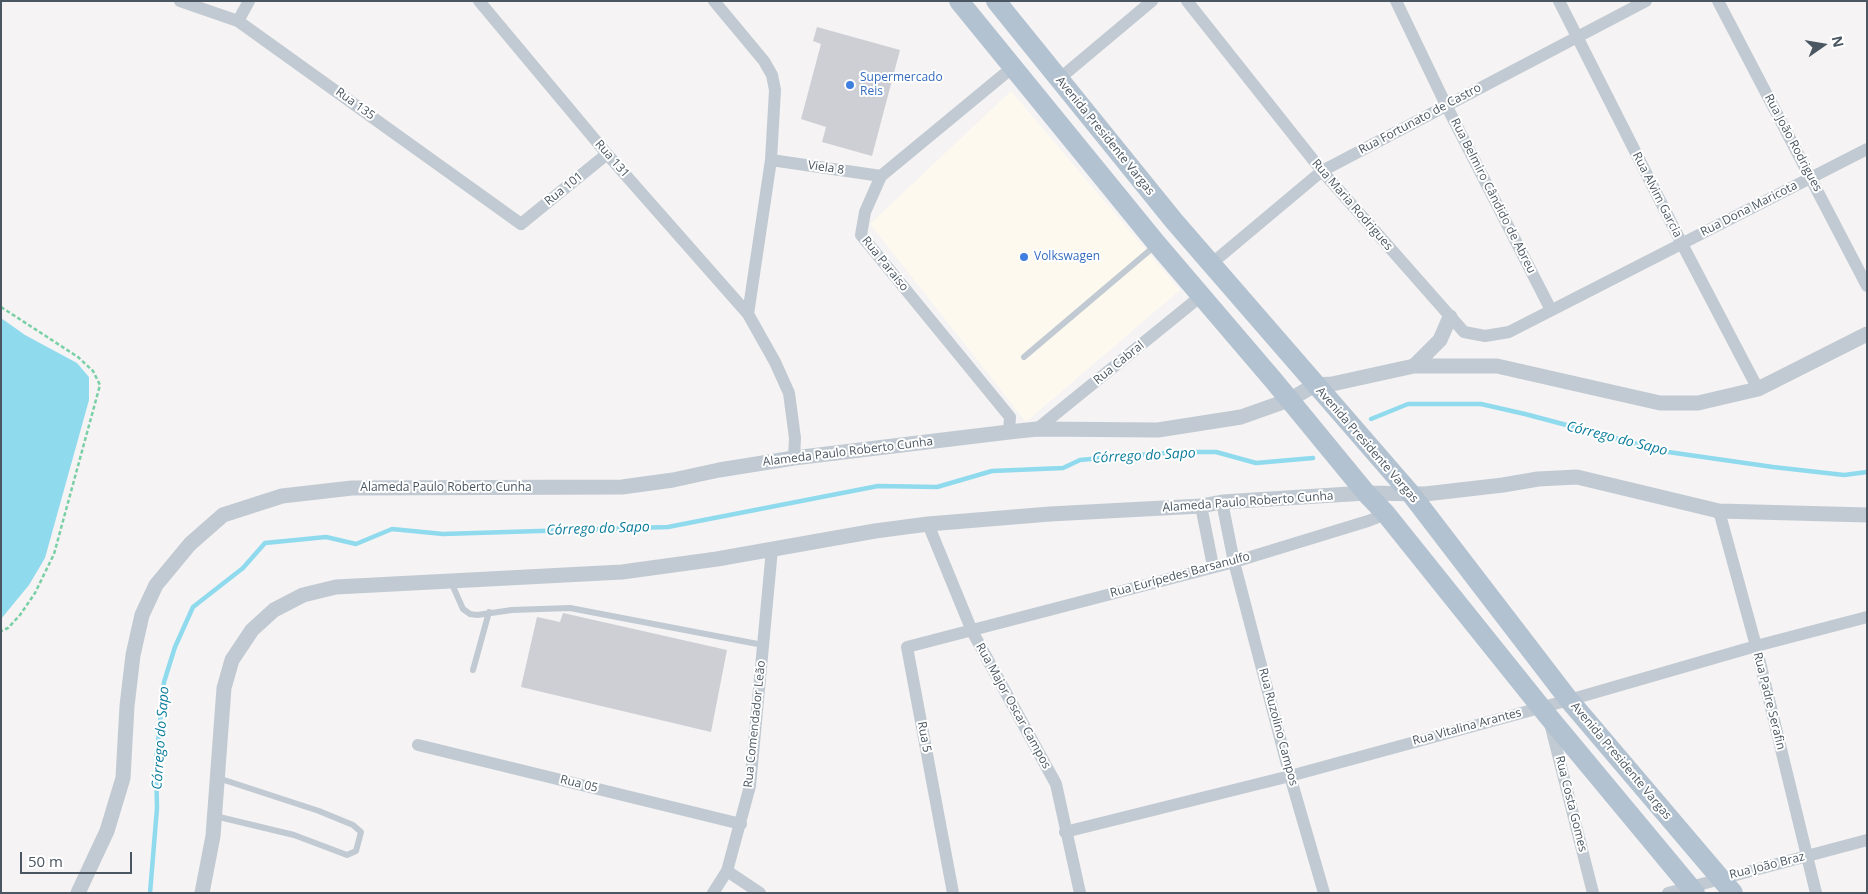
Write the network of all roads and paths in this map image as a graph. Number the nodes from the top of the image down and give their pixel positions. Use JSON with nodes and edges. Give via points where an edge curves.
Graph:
{"nodes":[{"id":1,"x":180,"y":1,"type":"edge"},
{"id":2,"x":249,"y":1,"type":"edge"},
{"id":3,"x":479,"y":1,"type":"edge"},
{"id":4,"x":714,"y":1,"type":"edge"},
{"id":5,"x":959,"y":1,"type":"edge"},
{"id":6,"x":996,"y":1,"type":"edge"},
{"id":7,"x":1152,"y":1,"type":"edge"},
{"id":8,"x":1187,"y":1,"type":"edge"},
{"id":9,"x":1396,"y":1,"type":"edge"},
{"id":10,"x":1558,"y":1,"type":"edge"},
{"id":11,"x":1646,"y":1,"type":"edge"},
{"id":12,"x":1718,"y":1,"type":"edge"},
{"id":13,"x":238,"y":21,"type":"junction"},
{"id":14,"x":1578,"y":37,"type":"junction"},
{"id":15,"x":1013,"y":67,"type":"junction"},
{"id":16,"x":1058,"y":79,"type":"junction"},
{"id":17,"x":1446,"y":105,"type":"junction"},
{"id":18,"x":1867,"y":149,"type":"edge"},
{"id":19,"x":607,"y":154,"type":"junction"},
{"id":20,"x":771,"y":160,"type":"junction"},
{"id":21,"x":1322,"y":172,"type":"junction"},
{"id":22,"x":881,"y":176,"type":"junction"},
{"id":23,"x":1811,"y":177,"type":"junction"},
{"id":24,"x":521,"y":224,"type":"joint"},
{"id":25,"x":1157,"y":244,"type":"junction"},
{"id":26,"x":1682,"y":244,"type":"junction"},
{"id":27,"x":1211,"y":264,"type":"junction"},
{"id":28,"x":1867,"y":286,"type":"edge"},
{"id":29,"x":1201,"y":296,"type":"junction"},
{"id":30,"x":1,"y":307,"type":"edge"},
{"id":31,"x":1551,"y":310,"type":"junction"},
{"id":32,"x":748,"y":314,"type":"junction"},
{"id":33,"x":1450,"y":316,"type":"junction"},
{"id":34,"x":1867,"y":334,"type":"edge"},
{"id":35,"x":1024,"y":356,"type":"dead end"},
{"id":36,"x":1414,"y":366,"type":"junction"},
{"id":37,"x":1316,"y":385,"type":"junction"},
{"id":38,"x":1758,"y":388,"type":"junction"},
{"id":39,"x":1289,"y":400,"type":"junction"},
{"id":40,"x":1037,"y":430,"type":"junction"},
{"id":41,"x":1009,"y":432,"type":"junction"},
{"id":42,"x":794,"y":458,"type":"junction"},
{"id":43,"x":1366,"y":494,"type":"junction"},
{"id":44,"x":1411,"y":494,"type":"junction"},
{"id":45,"x":1222,"y":502,"type":"junction"},
{"id":46,"x":1201,"y":506,"type":"junction"},
{"id":47,"x":1719,"y":510,"type":"junction"},
{"id":48,"x":1386,"y":514,"type":"junction"},
{"id":49,"x":1867,"y":515,"type":"edge"},
{"id":50,"x":928,"y":524,"type":"junction"},
{"id":51,"x":772,"y":550,"type":"junction"},
{"id":52,"x":1234,"y":562,"type":"junction"},
{"id":53,"x":1212,"y":566,"type":"junction"},
{"id":54,"x":451,"y":582,"type":"junction"},
{"id":55,"x":489,"y":612,"type":"junction"},
{"id":56,"x":1867,"y":616,"type":"edge"},
{"id":57,"x":1,"y":631,"type":"edge"},
{"id":58,"x":972,"y":631,"type":"junction"},
{"id":59,"x":763,"y":645,"type":"junction"},
{"id":60,"x":1756,"y":646,"type":"junction"},
{"id":61,"x":473,"y":670,"type":"dead end"},
{"id":62,"x":1569,"y":700,"type":"junction"},
{"id":63,"x":1545,"y":711,"type":"junction"},
{"id":64,"x":418,"y":745,"type":"dead end"},
{"id":65,"x":1290,"y":776,"type":"junction"},
{"id":66,"x":218,"y":778,"type":"junction"},
{"id":67,"x":215,"y":816,"type":"junction"},
{"id":68,"x":741,"y":824,"type":"junction"},
{"id":69,"x":1066,"y":832,"type":"junction"},
{"id":70,"x":1867,"y":840,"type":"edge"},
{"id":71,"x":1806,"y":856,"type":"junction"},
{"id":72,"x":727,"y":871,"type":"junction"},
{"id":73,"x":1727,"y":885,"type":"edge"},
{"id":74,"x":1693,"y":890,"type":"edge"},
{"id":75,"x":78,"y":893,"type":"edge"},
{"id":76,"x":202,"y":893,"type":"edge"},
{"id":77,"x":713,"y":893,"type":"edge"},
{"id":78,"x":760,"y":893,"type":"edge"},
{"id":79,"x":953,"y":893,"type":"edge"},
{"id":80,"x":1080,"y":893,"type":"edge"},
{"id":81,"x":1324,"y":893,"type":"edge"},
{"id":82,"x":1593,"y":893,"type":"edge"},
{"id":83,"x":1668,"y":893,"type":"edge"},
{"id":84,"x":1816,"y":893,"type":"edge"}],
"edges":[{"from":1,"to":13,"type":"street","name":"Rua 135"},
{"from":2,"to":13,"type":"street"},
{"from":3,"to":19,"type":"street","name":"Rua 131"},
{"from":4,"to":20,"type":"street","via":[[772,75],[775,90]]},
{"from":5,"to":15,"type":"main road"},
{"from":6,"to":16,"type":"main road","name":"Avenida Presidente Vargas"},
{"from":7,"to":16,"type":"street"},
{"from":8,"to":21,"type":"street","name":"Rua Maria Rodrigues"},
{"from":9,"to":17,"type":"street","name":"Rua Belmiro Cândido de Abreu"},
{"from":10,"to":14,"type":"street","name":"Rua Alvim Garcia"},
{"from":11,"to":14,"type":"street","name":"Rua Fortunato de Castro"},
{"from":12,"to":23,"type":"street","name":"Rua João Rodrigues"},
{"from":13,"to":24,"type":"street","name":"Rua 135"},
{"from":14,"to":17,"type":"street","name":"Rua Fortunato de Castro"},
{"from":14,"to":26,"type":"street","name":"Rua Alvim Garcia"},
{"from":15,"to":22,"type":"street","name":"Rua Paraíso"},
{"from":15,"to":25,"type":"main road"},
{"from":16,"to":27,"type":"main road","name":"Avenida Presidente Vargas"},
{"from":17,"to":21,"type":"street","name":"Rua Fortunato de Castro"},
{"from":17,"to":31,"type":"street","name":"Rua Belmiro Cândido de Abreu"},
{"from":18,"to":23,"type":"street","name":"Rua Dona Maricota"},
{"from":19,"to":24,"type":"street","name":"Rua 101"},
{"from":19,"to":32,"type":"street","name":"Rua 131"},
{"from":20,"to":22,"type":"street","name":"Viela 8"},
{"from":20,"to":32,"type":"street"},
{"from":21,"to":27,"type":"street","name":"Rua Fortunato de Castro"},
{"from":21,"to":33,"type":"street","name":"Rua Maria Rodrigues"},
{"from":22,"to":41,"type":"street","name":"Rua Paraíso","via":[[865,212],[861,235],[1010,417]]},
{"from":23,"to":26,"type":"street","name":"Rua Dona Maricota"},
{"from":23,"to":28,"type":"street","name":"Rua João Rodrigues"},
{"from":25,"to":29,"type":"main road"},
{"from":25,"to":35,"type":"lane"},
{"from":26,"to":31,"type":"street","name":"Rua Dona Maricota"},
{"from":26,"to":38,"type":"street","name":"Rua Alvim Garcia"},
{"from":27,"to":37,"type":"main road","name":"Avenida Presidente Vargas"},
{"from":29,"to":39,"type":"main road"},
{"from":29,"to":40,"type":"street","name":"Rua Cabral"},
{"from":30,"to":57,"type":"path","via":[[78,357],[100,385],[54,554],[35,593],[8,628]]},
{"from":31,"to":33,"type":"street","name":"Rua Maria Rodrigues","via":[[1509,332],[1485,336],[1464,332]]},
{"from":32,"to":42,"type":"street","name":"Rua 131","via":[[789,393],[795,438]]},
{"from":33,"to":36,"type":"street","via":[[1440,340]]},
{"from":34,"to":38,"type":"street","name":"Alameda Paulo Roberto Cunha"},
{"from":36,"to":37,"type":"street","name":"Alameda Paulo Roberto Cunha"},
{"from":36,"to":38,"type":"street","name":"Alameda Paulo Roberto Cunha","via":[[1497,366],[1660,403],[1698,403]]},
{"from":37,"to":39,"type":"street","name":"Alameda Paulo Roberto Cunha"},
{"from":37,"to":44,"type":"main road","name":"Avenida Presidente Vargas"},
{"from":39,"to":40,"type":"street","name":"Alameda Paulo Roberto Cunha","via":[[1241,418],[1158,430]]},
{"from":39,"to":43,"type":"main road"},
{"from":40,"to":41,"type":"street","name":"Alameda Paulo Roberto Cunha"},
{"from":41,"to":42,"type":"street","name":"Alameda Paulo Roberto Cunha"},
{"from":42,"to":75,"type":"street","name":"Alameda Paulo Roberto Cunha","via":[[622,487],[352,488],[282,496],[224,515],[190,544],[156,585],[142,615],[132,663],[123,778],[107,830]]},
{"from":43,"to":44,"type":"street","name":"Alameda Paulo Roberto Cunha"},
{"from":43,"to":45,"type":"street","name":"Alameda Paulo Roberto Cunha"},
{"from":43,"to":48,"type":"main road"},
{"from":44,"to":47,"type":"street","name":"Alameda Paulo Roberto Cunha","via":[[1577,476]]},
{"from":44,"to":62,"type":"main road","name":"Avenida Presidente Vargas"},
{"from":45,"to":46,"type":"street","name":"Alameda Paulo Roberto Cunha"},
{"from":45,"to":52,"type":"street","name":"Rua Ruzolino Campos"},
{"from":46,"to":50,"type":"street","name":"Alameda Paulo Roberto Cunha"},
{"from":46,"to":53,"type":"street"},
{"from":47,"to":49,"type":"street","name":"Alameda Paulo Roberto Cunha"},
{"from":47,"to":60,"type":"street","name":"Rua Padre Serafin"},
{"from":48,"to":52,"type":"street","name":"Rua Eurípedes Barsanulfo"},
{"from":48,"to":63,"type":"main road"},
{"from":50,"to":51,"type":"street","name":"Alameda Paulo Roberto Cunha"},
{"from":50,"to":58,"type":"street","name":"Rua Major Oscar Campos"},
{"from":51,"to":54,"type":"street","name":"Alameda Paulo Roberto Cunha","via":[[622,572]]},
{"from":51,"to":59,"type":"street","name":"Rua Comendador Leão"},
{"from":52,"to":53,"type":"street","name":"Rua Eurípedes Barsanulfo"},
{"from":52,"to":65,"type":"street","name":"Rua Ruzolino Campos"},
{"from":53,"to":58,"type":"street","name":"Rua Eurípedes Barsanulfo"},
{"from":54,"to":55,"type":"lane","via":[[463,609],[476,615]]},
{"from":54,"to":66,"type":"street","name":"Alameda Paulo Roberto Cunha","via":[[336,587],[303,595],[274,610],[252,630],[232,660],[224,688]]},
{"from":55,"to":59,"type":"lane","via":[[570,608]]},
{"from":55,"to":61,"type":"lane"},
{"from":56,"to":60,"type":"street","name":"Rua Vitalina Arantes"},
{"from":58,"to":69,"type":"street","name":"Rua Major Oscar Campos","via":[[1056,784]]},
{"from":58,"to":79,"type":"street","name":"Rua 5","via":[[907,648]]},
{"from":59,"to":68,"type":"street","name":"Rua Comendador Leão","via":[[750,786]]},
{"from":60,"to":62,"type":"street","name":"Rua Vitalina Arantes"},
{"from":60,"to":71,"type":"street","name":"Rua Padre Serafin"},
{"from":62,"to":63,"type":"street","name":"Rua Vitalina Arantes"},
{"from":62,"to":73,"type":"main road","name":"Avenida Presidente Vargas"},
{"from":63,"to":65,"type":"street","name":"Rua Vitalina Arantes"},
{"from":63,"to":74,"type":"main road"},
{"from":63,"to":82,"type":"street","name":"Rua Costa Gomes"},
{"from":64,"to":68,"type":"street","name":"Rua 05"},
{"from":65,"to":69,"type":"street","name":"Rua Vitalina Arantes"},
{"from":65,"to":81,"type":"street","name":"Rua Ruzolino Campos"},
{"from":66,"to":67,"type":"street","name":"Alameda Paulo Roberto Cunha"},
{"from":66,"to":67,"type":"lane","via":[[319,811],[353,825],[361,832],[356,851],[347,855],[294,835]]},
{"from":67,"to":76,"type":"street","name":"Alameda Paulo Roberto Cunha"},
{"from":68,"to":72,"type":"street","name":"Rua Comendador Leão"},
{"from":69,"to":80,"type":"street","name":"Rua Major Oscar Campos"},
{"from":70,"to":71,"type":"street","name":"Rua João Braz"},
{"from":71,"to":73,"type":"street","name":"Rua João Braz"},
{"from":71,"to":84,"type":"street","name":"Rua Padre Serafin"},
{"from":72,"to":77,"type":"street","name":"Rua Comendador Leão"},
{"from":72,"to":78,"type":"street"},
{"from":73,"to":74,"type":"street","name":"Rua João Braz"},
{"from":74,"to":83,"type":"street","name":"Rua João Braz"}]}
